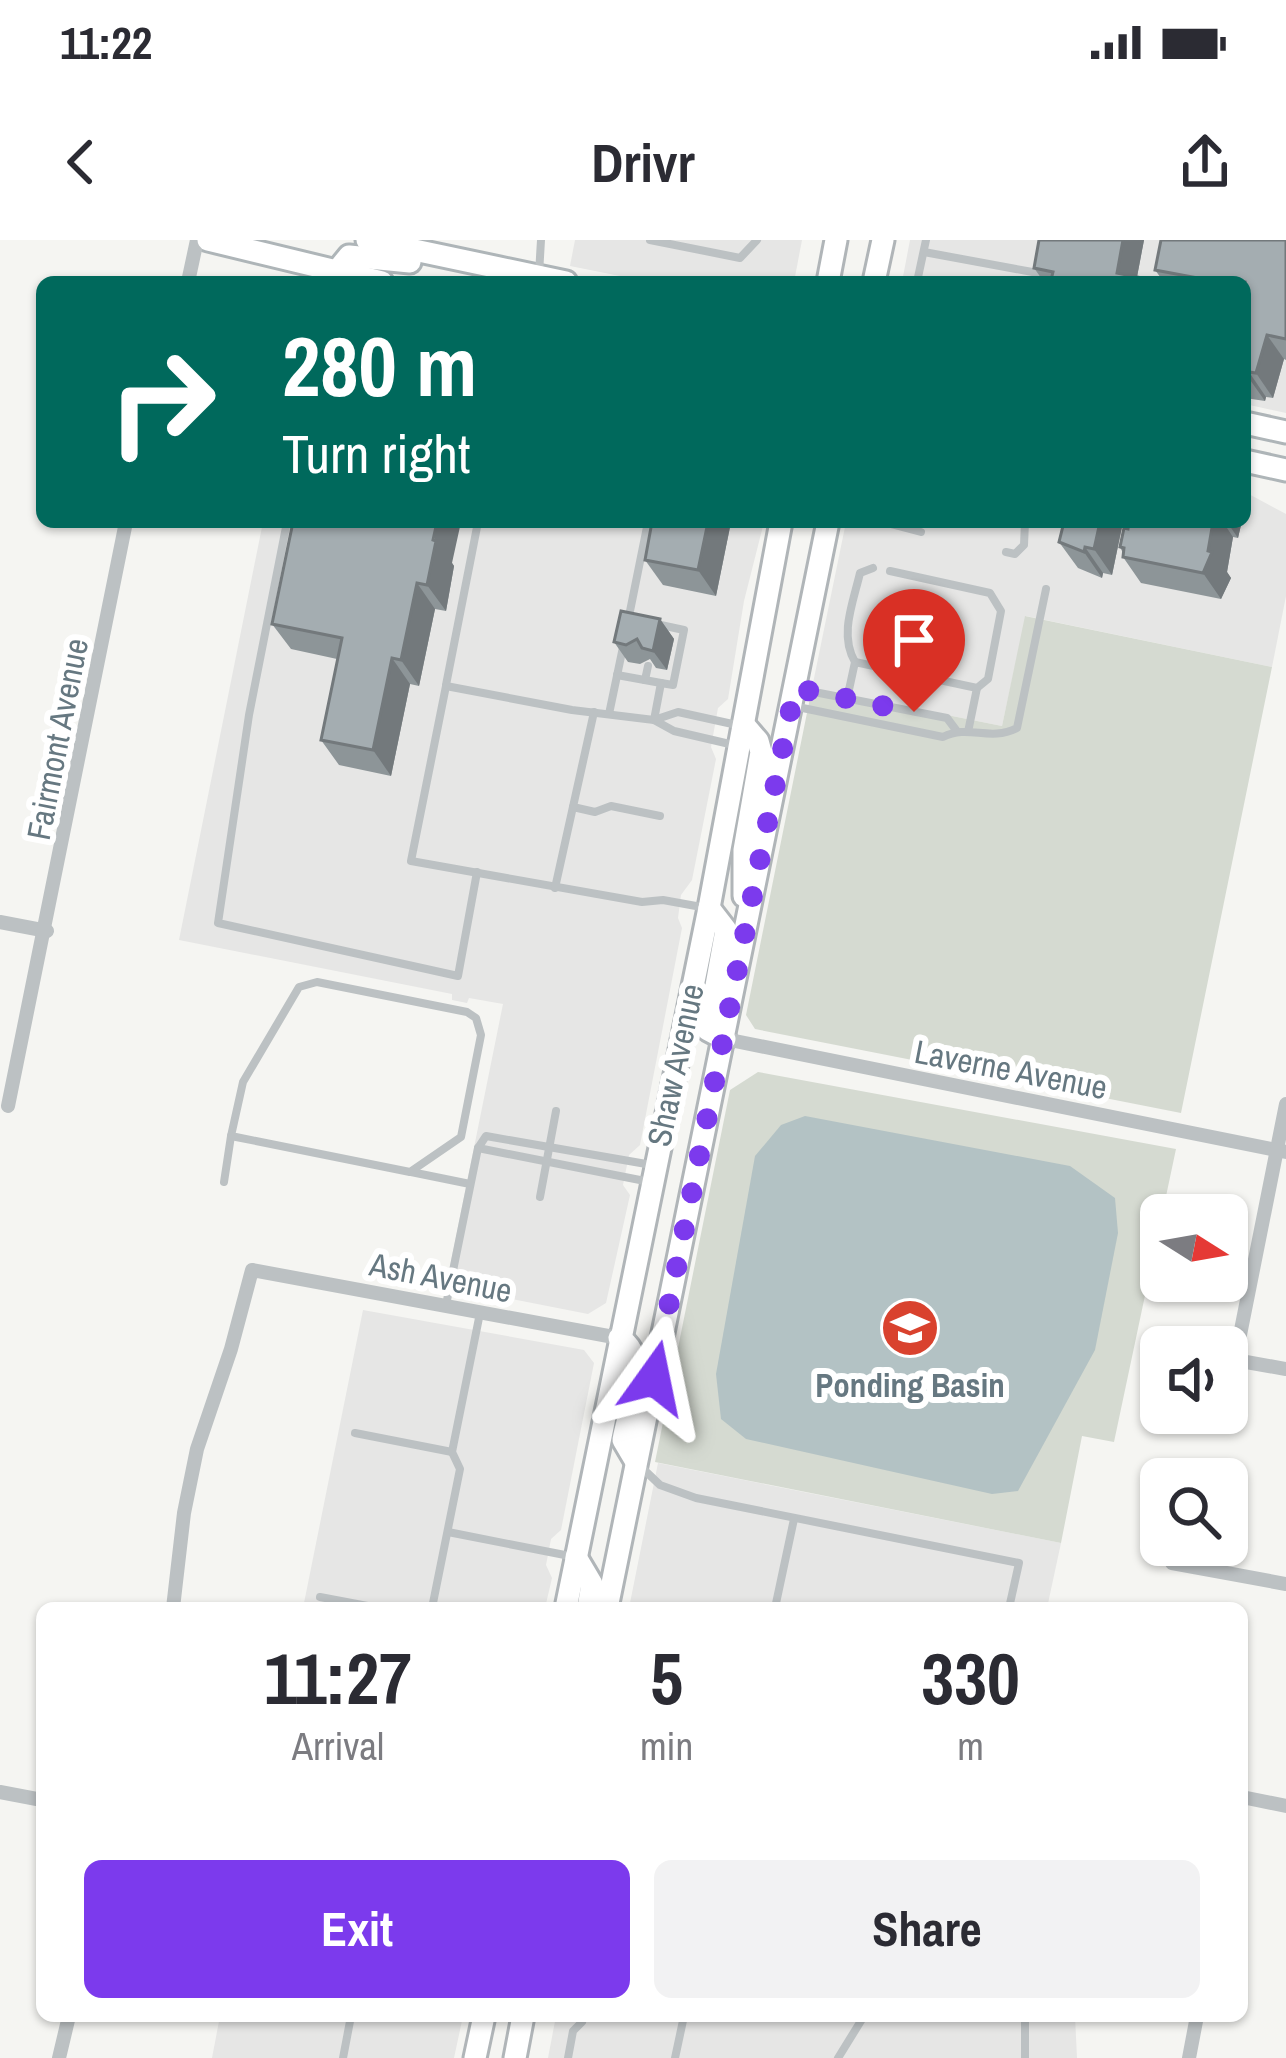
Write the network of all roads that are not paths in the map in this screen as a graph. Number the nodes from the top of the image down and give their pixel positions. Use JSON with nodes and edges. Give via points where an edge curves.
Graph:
{"nodes":[{"id":1,"x":197,"y":240,"type":"edge"},
{"id":2,"x":208,"y":240,"type":"edge"},
{"id":3,"x":367,"y":240,"type":"edge"},
{"id":4,"x":541,"y":240,"type":"edge"},
{"id":5,"x":650,"y":240,"type":"edge"},
{"id":6,"x":758,"y":240,"type":"edge"},
{"id":7,"x":836,"y":240,"type":"edge"},
{"id":8,"x":883,"y":240,"type":"edge"},
{"id":9,"x":926,"y":240,"type":"edge"},
{"id":10,"x":924,"y":252,"type":"junction"},
{"id":11,"x":1042,"y":257,"type":"edge"},
{"id":12,"x":452,"y":258,"type":"junction"},
{"id":13,"x":189,"y":276,"type":"edge"},
{"id":14,"x":332,"y":276,"type":"edge"},
{"id":15,"x":336,"y":276,"type":"edge"},
{"id":16,"x":527,"y":276,"type":"edge"},
{"id":17,"x":539,"y":276,"type":"edge"},
{"id":18,"x":829,"y":276,"type":"edge"},
{"id":19,"x":875,"y":276,"type":"edge"},
{"id":20,"x":918,"y":276,"type":"edge"},
{"id":21,"x":1029,"y":276,"type":"edge"},
{"id":22,"x":1038,"y":276,"type":"edge"},
{"id":23,"x":1251,"y":424,"type":"edge"},
{"id":24,"x":1286,"y":432,"type":"edge"},
{"id":25,"x":1251,"y":462,"type":"edge"},
{"id":26,"x":1286,"y":470,"type":"edge"},
{"id":27,"x":125,"y":528,"type":"edge"},
{"id":28,"x":286,"y":528,"type":"edge"},
{"id":29,"x":477,"y":528,"type":"edge"},
{"id":30,"x":646,"y":528,"type":"edge"},
{"id":31,"x":780,"y":528,"type":"edge"},
{"id":32,"x":827,"y":528,"type":"edge"},
{"id":33,"x":906,"y":528,"type":"edge"},
{"id":34,"x":1025,"y":528,"type":"edge"},
{"id":35,"x":922,"y":532,"type":"dead end"},
{"id":36,"x":1006,"y":552,"type":"dead end"},
{"id":37,"x":874,"y":568,"type":"dead end"},
{"id":38,"x":890,"y":571,"type":"dead end"},
{"id":39,"x":1046,"y":589,"type":"dead end"},
{"id":40,"x":628,"y":618,"type":"junction"},
{"id":41,"x":855,"y":662,"type":"junction"},
{"id":42,"x":648,"y":666,"type":"edge"},
{"id":43,"x":617,"y":675,"type":"junction"},
{"id":44,"x":645,"y":680,"type":"junction"},
{"id":45,"x":661,"y":683,"type":"junction"},
{"id":46,"x":446,"y":686,"type":"junction"},
{"id":47,"x":977,"y":688,"type":"junction"},
{"id":48,"x":793,"y":697,"type":"junction"},
{"id":49,"x":847,"y":698,"type":"junction"},
{"id":50,"x":594,"y":712,"type":"junction"},
{"id":51,"x":609,"y":714,"type":"junction"},
{"id":52,"x":654,"y":720,"type":"junction"},
{"id":53,"x":956,"y":730,"type":"junction"},
{"id":54,"x":968,"y":732,"type":"junction"},
{"id":55,"x":743,"y":736,"type":"junction"},
{"id":56,"x":573,"y":807,"type":"junction"},
{"id":57,"x":660,"y":816,"type":"dead end"},
{"id":58,"x":477,"y":872,"type":"junction"},
{"id":59,"x":555,"y":888,"type":"junction"},
{"id":60,"x":709,"y":908,"type":"junction"},
{"id":61,"x":0,"y":922,"type":"edge"},
{"id":62,"x":47,"y":931,"type":"junction"},
{"id":63,"x":744,"y":944,"type":"junction"},
{"id":64,"x":724,"y":1039,"type":"junction"},
{"id":65,"x":1286,"y":1104,"type":"edge"},
{"id":66,"x":8,"y":1106,"type":"dead end"},
{"id":67,"x":556,"y":1111,"type":"dead end"},
{"id":68,"x":231,"y":1136,"type":"junction"},
{"id":69,"x":550,"y":1146,"type":"junction"},
{"id":70,"x":478,"y":1148,"type":"junction"},
{"id":71,"x":1282,"y":1151,"type":"edge"},
{"id":72,"x":546,"y":1161,"type":"junction"},
{"id":73,"x":410,"y":1172,"type":"junction"},
{"id":74,"x":652,"y":1173,"type":"junction"},
{"id":75,"x":224,"y":1182,"type":"dead end"},
{"id":76,"x":470,"y":1184,"type":"junction"},
{"id":77,"x":539,"y":1197,"type":"dead end"},
{"id":78,"x":446,"y":1305,"type":"junction"},
{"id":79,"x":480,"y":1312,"type":"junction"},
{"id":80,"x":619,"y":1338,"type":"junction"},
{"id":81,"x":1286,"y":1370,"type":"edge"},
{"id":82,"x":355,"y":1432,"type":"dead end"},
{"id":83,"x":452,"y":1452,"type":"junction"},
{"id":84,"x":636,"y":1462,"type":"junction"},
{"id":85,"x":794,"y":1519,"type":"junction"},
{"id":86,"x":447,"y":1532,"type":"junction"},
{"id":87,"x":576,"y":1557,"type":"junction"},
{"id":88,"x":1188,"y":1566,"type":"edge"},
{"id":89,"x":1286,"y":1584,"type":"edge"},
{"id":90,"x":320,"y":1597,"type":"dead end"},
{"id":91,"x":174,"y":1602,"type":"edge"},
{"id":92,"x":346,"y":1602,"type":"edge"},
{"id":93,"x":433,"y":1602,"type":"edge"},
{"id":94,"x":567,"y":1602,"type":"edge"},
{"id":95,"x":589,"y":1602,"type":"edge"},
{"id":96,"x":608,"y":1602,"type":"edge"},
{"id":97,"x":776,"y":1602,"type":"edge"},
{"id":98,"x":1010,"y":1602,"type":"edge"},
{"id":99,"x":0,"y":1792,"type":"edge"},
{"id":100,"x":1248,"y":1798,"type":"edge"},
{"id":101,"x":36,"y":1799,"type":"edge"},
{"id":102,"x":1286,"y":1806,"type":"edge"},
{"id":103,"x":68,"y":2022,"type":"edge"},
{"id":104,"x":350,"y":2022,"type":"edge"},
{"id":105,"x":483,"y":2022,"type":"edge"},
{"id":106,"x":522,"y":2022,"type":"edge"},
{"id":107,"x":582,"y":2022,"type":"dead end"},
{"id":108,"x":683,"y":2022,"type":"edge"},
{"id":109,"x":860,"y":2022,"type":"edge"},
{"id":110,"x":1025,"y":2022,"type":"edge"},
{"id":111,"x":1196,"y":2022,"type":"edge"},
{"id":112,"x":59,"y":2058,"type":"edge"},
{"id":113,"x":343,"y":2058,"type":"edge"},
{"id":114,"x":475,"y":2058,"type":"edge"},
{"id":115,"x":515,"y":2058,"type":"edge"},
{"id":116,"x":568,"y":2058,"type":"edge"},
{"id":117,"x":675,"y":2058,"type":"edge"},
{"id":118,"x":838,"y":2058,"type":"edge"},
{"id":119,"x":1024,"y":2058,"type":"edge"},
{"id":120,"x":1189,"y":2058,"type":"edge"}],
"edges":[{"from":1,"to":13,"type":"street"},
{"from":2,"to":14,"type":"main road"},
{"from":3,"to":12,"type":"main road"},
{"from":4,"to":17,"type":"lane"},
{"from":5,"to":6,"type":"lane","via":[[740,258]]},
{"from":7,"to":18,"type":"main road"},
{"from":8,"to":19,"type":"main road"},
{"from":9,"to":10,"type":"lane"},
{"from":10,"to":20,"type":"lane"},
{"from":10,"to":21,"type":"lane"},
{"from":11,"to":22,"type":"lane"},
{"from":12,"to":15,"type":"main road","via":[[349,256]]},
{"from":12,"to":16,"type":"main road"},
{"from":23,"to":24,"type":"main road"},
{"from":25,"to":26,"type":"main road"},
{"from":27,"to":62,"type":"street","name":"Fairmont Avenue"},
{"from":28,"to":58,"type":"lane","via":[[218,923],[458,976]]},
{"from":29,"to":46,"type":"lane"},
{"from":30,"to":40,"type":"lane"},
{"from":31,"to":55,"type":"main road","name":"Shaw Avenue"},
{"from":32,"to":48,"type":"main road","name":"Shaw Avenue"},
{"from":33,"to":35,"type":"lane"},
{"from":34,"to":36,"type":"lane","via":[[1024,545]]},
{"from":37,"to":41,"type":"lane","via":[[860,573],[846,633]]},
{"from":38,"to":47,"type":"lane","via":[[990,593],[1001,611],[988,679]]},
{"from":39,"to":54,"type":"lane","via":[[1017,728],[1000,737]]},
{"from":40,"to":43,"type":"lane"},
{"from":40,"to":45,"type":"lane","via":[[684,630],[673,685]]},
{"from":41,"to":47,"type":"lane"},
{"from":41,"to":49,"type":"lane"},
{"from":42,"to":44,"type":"lane"},
{"from":43,"to":44,"type":"lane"},
{"from":43,"to":51,"type":"lane"},
{"from":44,"to":45,"type":"lane"},
{"from":45,"to":52,"type":"lane"},
{"from":46,"to":50,"type":"lane"},
{"from":46,"to":58,"type":"lane","via":[[411,861]]},
{"from":47,"to":54,"type":"lane"},
{"from":48,"to":49,"type":"lane"},
{"from":48,"to":53,"type":"lane","via":[[943,737]]},
{"from":48,"to":63,"type":"main road","name":"Shaw Avenue"},
{"from":49,"to":53,"type":"lane","via":[[947,718]]},
{"from":50,"to":51,"type":"lane"},
{"from":50,"to":56,"type":"lane"},
{"from":51,"to":52,"type":"lane"},
{"from":52,"to":55,"type":"lane","via":[[674,731]]},
{"from":52,"to":55,"type":"lane","via":[[678,712]]},
{"from":53,"to":54,"type":"lane"},
{"from":55,"to":60,"type":"main road","name":"Shaw Avenue"},
{"from":55,"to":63,"type":"main road","via":[[758,740],[761,752],[744,850]]},
{"from":56,"to":57,"type":"lane"},
{"from":56,"to":59,"type":"lane"},
{"from":58,"to":59,"type":"lane"},
{"from":59,"to":60,"type":"lane"},
{"from":60,"to":64,"type":"main road","via":[[726,930],[708,1030]]},
{"from":60,"to":74,"type":"main road","name":"Shaw Avenue"},
{"from":61,"to":62,"type":"street"},
{"from":62,"to":66,"type":"street","name":"Fairmont Avenue"},
{"from":63,"to":64,"type":"main road","name":"Shaw Avenue"},
{"from":64,"to":71,"type":"street","name":"Laverne Avenue"},
{"from":64,"to":84,"type":"main road","name":"Shaw Avenue"},
{"from":65,"to":71,"type":"street"},
{"from":67,"to":69,"type":"lane"},
{"from":68,"to":73,"type":"lane"},
{"from":68,"to":73,"type":"lane","via":[[242,1082],[298,987],[316,982],[467,1012],[481,1035],[461,1137]]},
{"from":68,"to":75,"type":"lane"},
{"from":69,"to":70,"type":"lane","via":[[495,1135]]},
{"from":69,"to":72,"type":"lane"},
{"from":69,"to":74,"type":"lane"},
{"from":70,"to":72,"type":"lane"},
{"from":70,"to":76,"type":"lane"},
{"from":71,"to":81,"type":"street","via":[[1235,1360]]},
{"from":72,"to":74,"type":"lane"},
{"from":72,"to":77,"type":"lane"},
{"from":73,"to":76,"type":"lane"},
{"from":74,"to":80,"type":"main road","name":"Shaw Avenue"},
{"from":76,"to":78,"type":"lane"},
{"from":78,"to":79,"type":"street","name":"Ash Avenue"},
{"from":78,"to":91,"type":"street","name":"Ash Avenue","via":[[252,1270],[197,1448]]},
{"from":79,"to":80,"type":"street","name":"Ash Avenue"},
{"from":79,"to":83,"type":"lane"},
{"from":80,"to":84,"type":"main road","via":[[636,1356],[623,1440]]},
{"from":80,"to":87,"type":"main road","name":"Shaw Avenue"},
{"from":82,"to":83,"type":"lane"},
{"from":83,"to":86,"type":"lane","via":[[460,1469]]},
{"from":84,"to":85,"type":"lane","via":[[660,1485],[696,1498]]},
{"from":84,"to":96,"type":"main road","name":"Shaw Avenue"},
{"from":85,"to":97,"type":"lane"},
{"from":85,"to":98,"type":"lane","via":[[1019,1563]]},
{"from":86,"to":87,"type":"lane"},
{"from":86,"to":93,"type":"lane"},
{"from":87,"to":94,"type":"main road","name":"Shaw Avenue"},
{"from":87,"to":95,"type":"main road","via":[[592,1584]]},
{"from":88,"to":89,"type":"street"},
{"from":90,"to":92,"type":"lane"},
{"from":99,"to":101,"type":"street"},
{"from":100,"to":102,"type":"street"},
{"from":103,"to":112,"type":"street"},
{"from":104,"to":113,"type":"lane"},
{"from":105,"to":114,"type":"main road"},
{"from":106,"to":115,"type":"main road"},
{"from":107,"to":116,"type":"lane"},
{"from":108,"to":117,"type":"lane"},
{"from":109,"to":118,"type":"lane"},
{"from":110,"to":119,"type":"lane"},
{"from":111,"to":120,"type":"street"}]}
